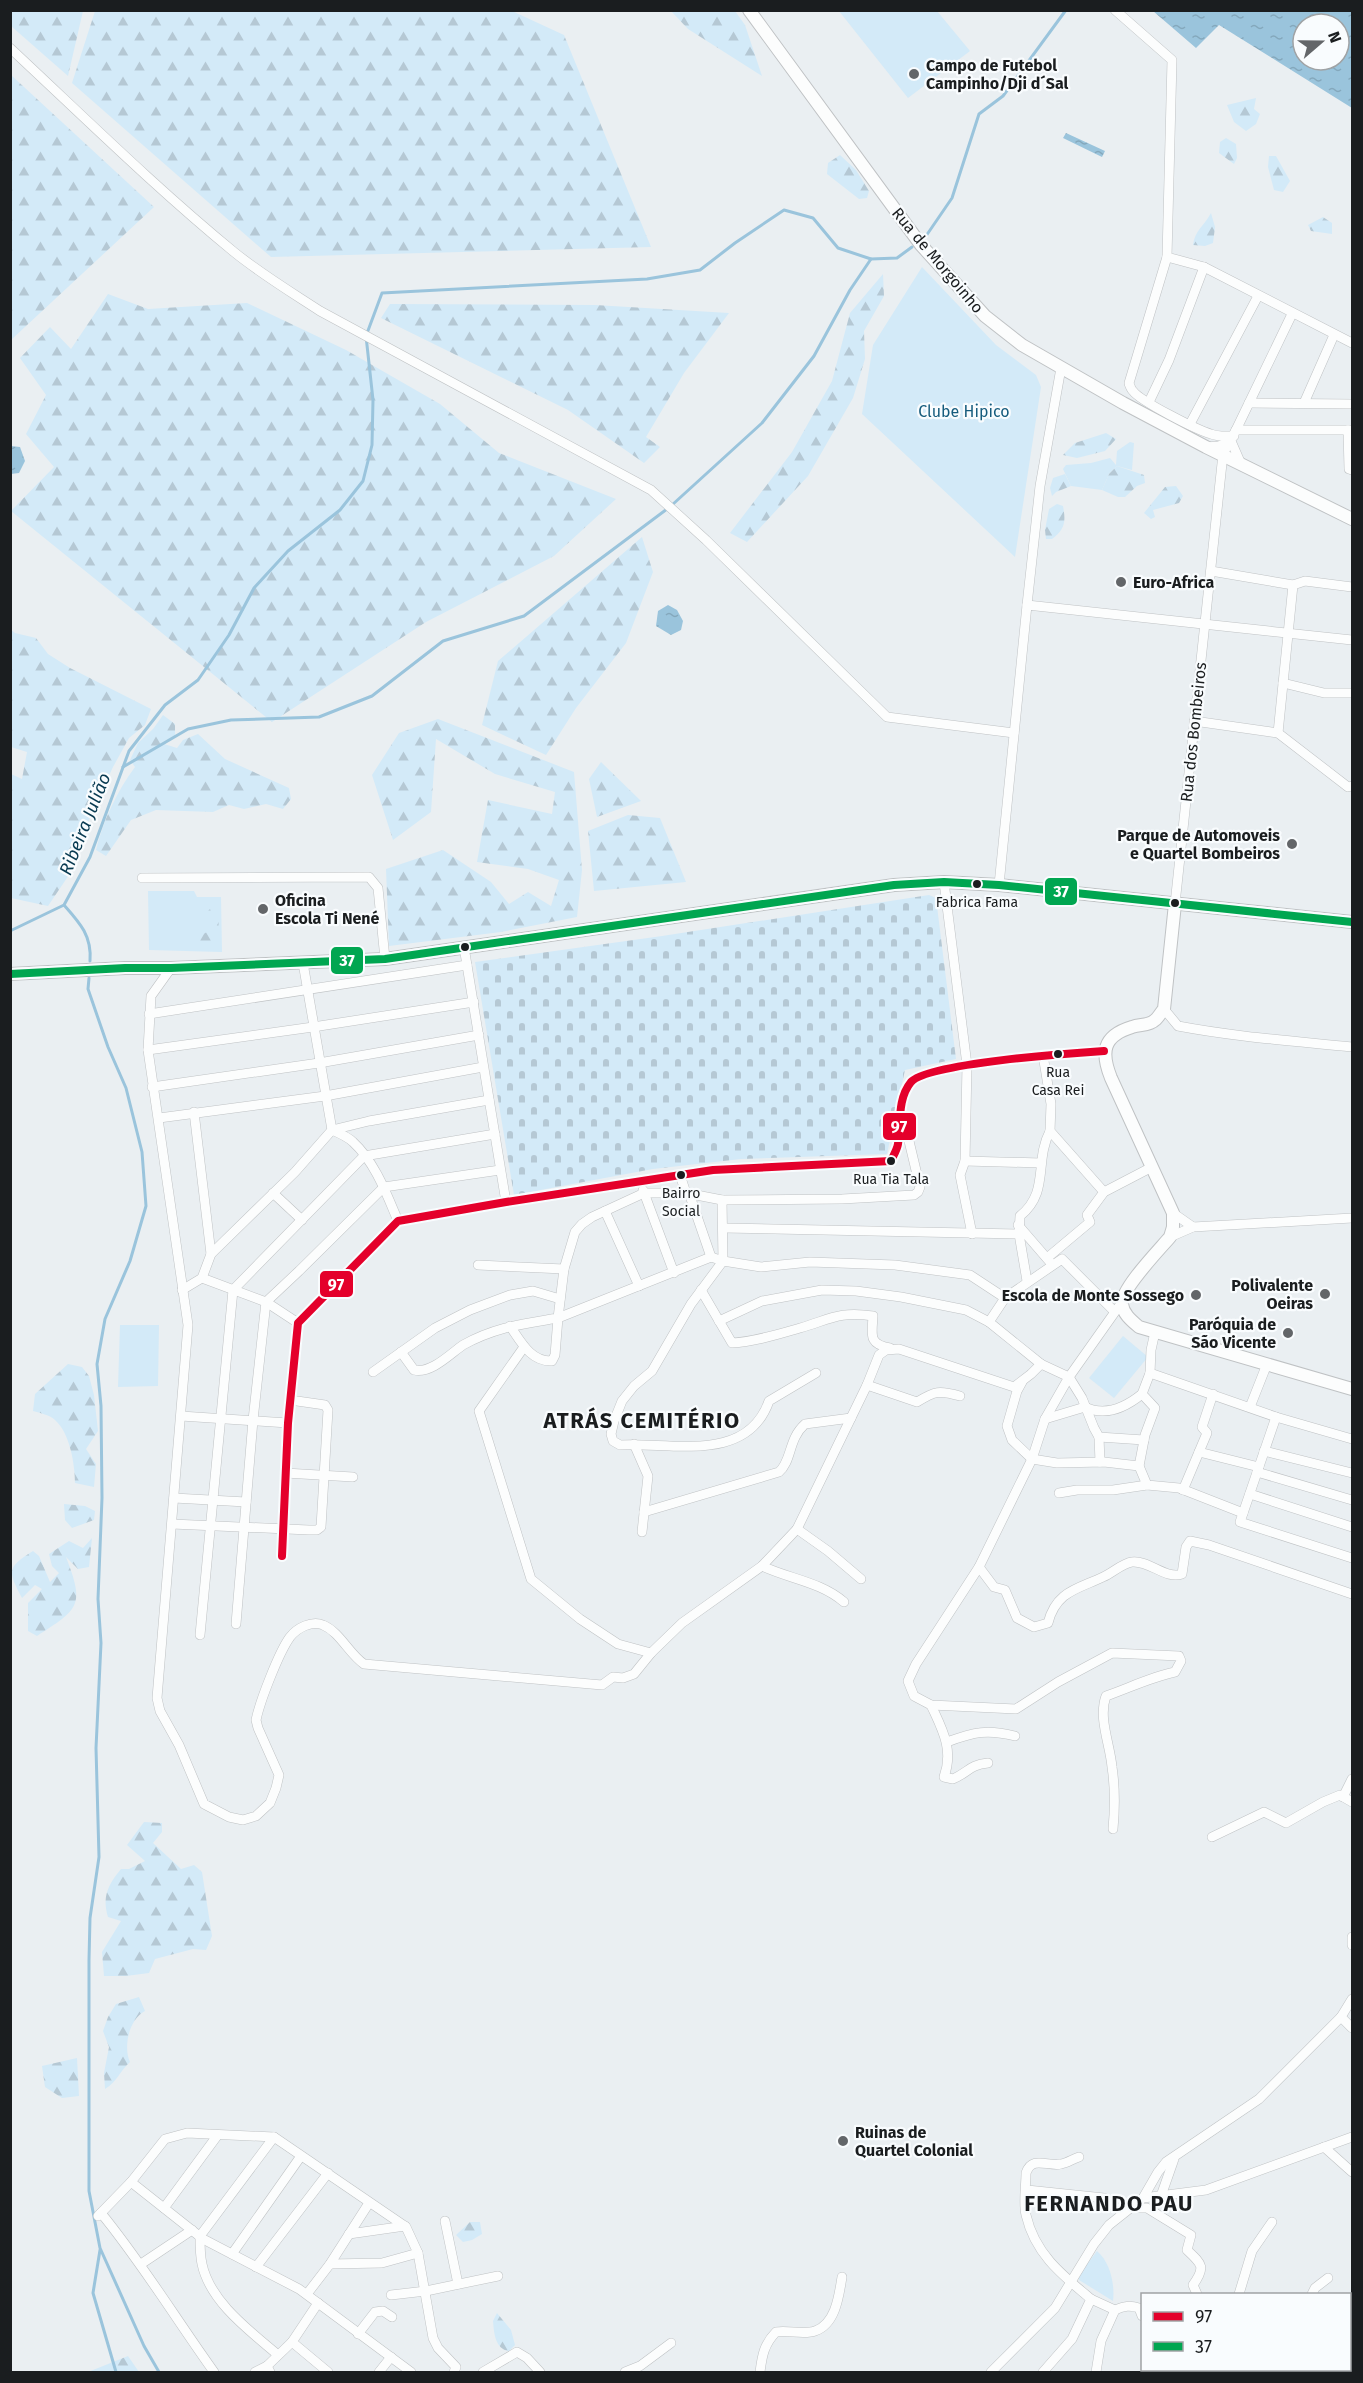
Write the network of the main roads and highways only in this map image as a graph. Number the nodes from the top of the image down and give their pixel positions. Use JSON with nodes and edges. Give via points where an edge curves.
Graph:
{"nodes":[{"id":1,"x":749,"y":10,"type":"edge"},
{"id":2,"x":1353,"y":519,"type":"edge"},
{"id":3,"x":1175,"y":904,"type":"junction"},
{"id":4,"x":1353,"y":922,"type":"edge"},
{"id":5,"x":10,"y":974,"type":"edge"},
{"id":6,"x":1353,"y":1389,"type":"edge"}],
"edges":[{"from":1,"to":2,"type":"main road","name":"Rua de Morgoinho","via":[[914,235],[985,316],[1022,345],[1061,368],[1206,447]]},
{"from":3,"to":4,"type":"main road"},
{"from":3,"to":5,"type":"main road","via":[[999,885],[894,885],[385,959]]},
{"from":3,"to":6,"type":"main road","name":"Rua dos Bombeiros","via":[[1164,1009],[1148,1024],[1119,1033],[1104,1051],[1111,1078],[1173,1213],[1170,1237],[1126,1291],[1118,1307],[1139,1327]]}]}
